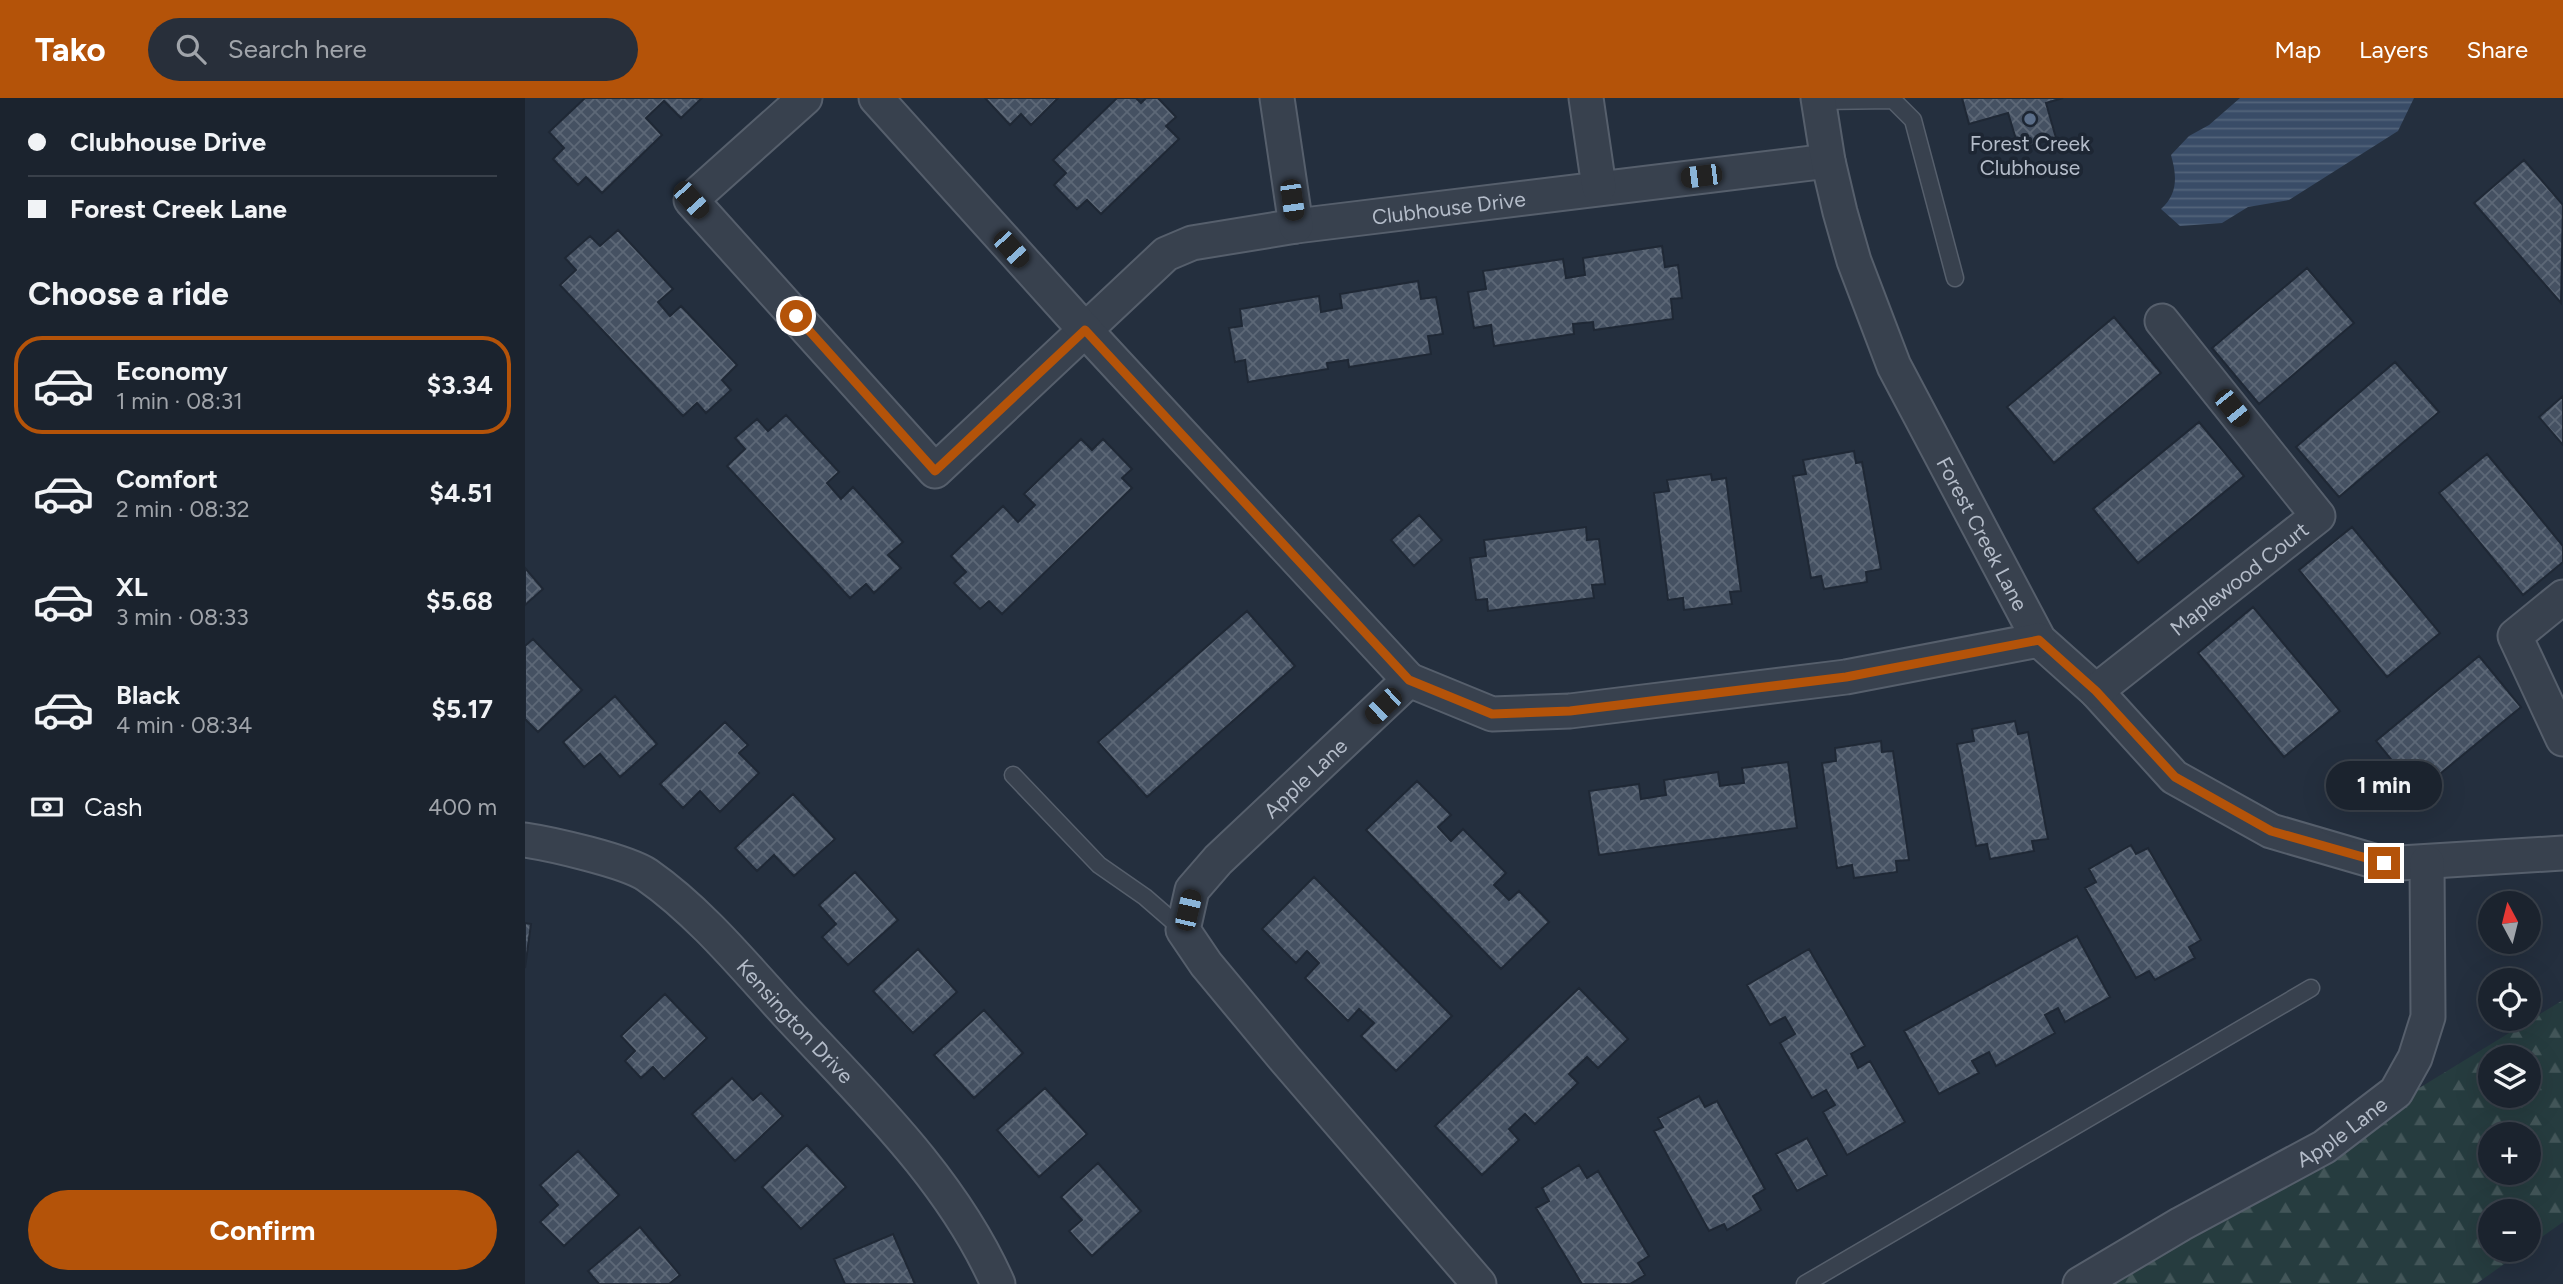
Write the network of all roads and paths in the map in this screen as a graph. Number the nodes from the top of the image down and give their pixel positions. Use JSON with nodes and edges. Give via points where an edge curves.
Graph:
{"nodes":[{"id":1,"x":805,"y":98,"type":"edge"},
{"id":2,"x":876,"y":98,"type":"edge"},
{"id":3,"x":1277,"y":98,"type":"edge"},
{"id":4,"x":1586,"y":98,"type":"edge"},
{"id":5,"x":1819,"y":99,"type":"edge"},
{"id":6,"x":1828,"y":161,"type":"junction"},
{"id":7,"x":1599,"y":187,"type":"junction"},
{"id":8,"x":1296,"y":226,"type":"junction"},
{"id":9,"x":1955,"y":278,"type":"dead end"},
{"id":10,"x":2162,"y":321,"type":"dead end"},
{"id":11,"x":1085,"y":330,"type":"junction"},
{"id":12,"x":2563,"y":597,"type":"edge"},
{"id":13,"x":2039,"y":640,"type":"junction"},
{"id":14,"x":1409,"y":680,"type":"junction"},
{"id":15,"x":2096,"y":691,"type":"junction"},
{"id":16,"x":2563,"y":739,"type":"edge"},
{"id":17,"x":1013,"y":775,"type":"dead end"},
{"id":18,"x":525,"y":840,"type":"edge"},
{"id":19,"x":2563,"y":853,"type":"edge"},
{"id":20,"x":2427,"y":862,"type":"junction"},
{"id":21,"x":1183,"y":930,"type":"junction"},
{"id":22,"x":2311,"y":988,"type":"dead end"},
{"id":23,"x":998,"y":1284,"type":"edge"},
{"id":24,"x":1479,"y":1284,"type":"edge"},
{"id":25,"x":1805,"y":1284,"type":"edge"},
{"id":26,"x":2080,"y":1284,"type":"edge"}],
"edges":[{"from":1,"to":11,"type":"street","name":"Clubhouse Drive","via":[[691,200],[935,471]]},
{"from":2,"to":11,"type":"street"},
{"from":3,"to":8,"type":"street"},
{"from":4,"to":7,"type":"street"},
{"from":5,"to":6,"type":"street","name":"Forest Creek Lane"},
{"from":5,"to":9,"type":"lane","via":[[1893,100],[1913,120]]},
{"from":6,"to":7,"type":"street","name":"Clubhouse Drive"},
{"from":6,"to":13,"type":"street","name":"Forest Creek Lane","via":[[1854,261],[1894,366]]},
{"from":7,"to":8,"type":"street","name":"Clubhouse Drive"},
{"from":8,"to":11,"type":"street","name":"Clubhouse Drive","via":[[1192,243],[1166,254]]},
{"from":10,"to":15,"type":"street","name":"Maplewood Court","via":[[2318,516]]},
{"from":11,"to":14,"type":"street"},
{"from":12,"to":16,"type":"street","via":[[2515,636]]},
{"from":13,"to":14,"type":"street","via":[[1846,677],[1570,711],[1492,714]]},
{"from":13,"to":15,"type":"street","name":"Forest Creek Lane"},
{"from":14,"to":21,"type":"street","name":"Apple Lane","via":[[1218,860],[1192,890]]},
{"from":15,"to":20,"type":"street","name":"Forest Creek Lane","via":[[2175,777],[2271,831],[2384,863]]},
{"from":17,"to":21,"type":"lane","via":[[1099,865]]},
{"from":18,"to":23,"type":"street","name":"Kensington Drive","via":[[558,845],[645,874],[714,934],[933,1174],[980,1243]]},
{"from":19,"to":20,"type":"street","name":"Forest Creek Lane"},
{"from":20,"to":26,"type":"street","name":"Apple Lane","via":[[2428,1017],[2415,1058],[2396,1092],[2324,1147]]},
{"from":21,"to":24,"type":"street","via":[[1285,1059]]},
{"from":22,"to":25,"type":"lane"}]}
